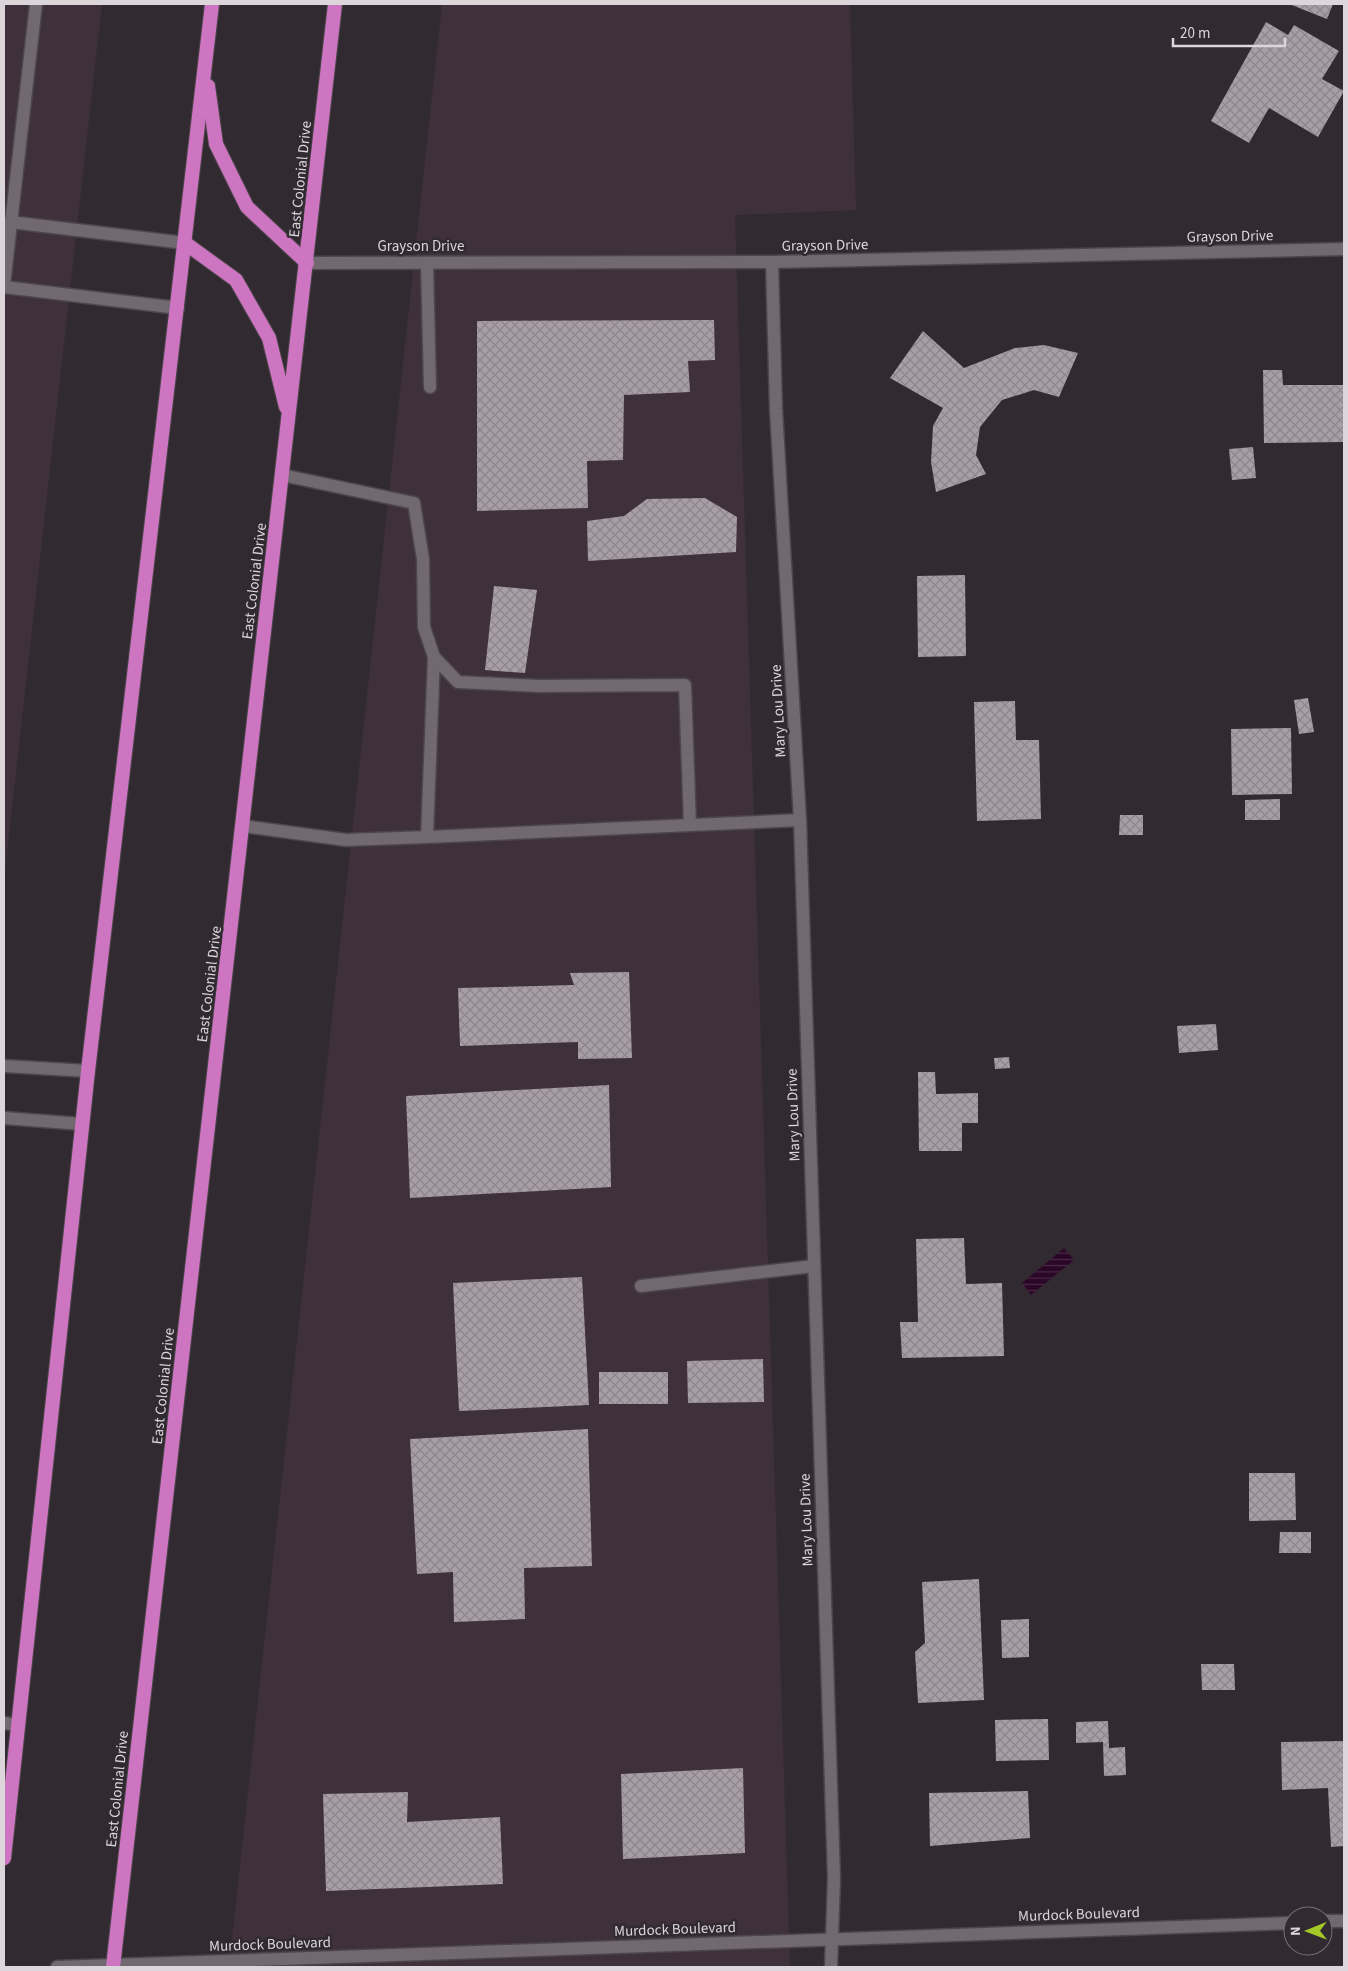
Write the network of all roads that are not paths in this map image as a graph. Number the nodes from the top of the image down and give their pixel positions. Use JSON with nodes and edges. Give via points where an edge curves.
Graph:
{"nodes":[{"id":1,"x":36,"y":4,"type":"edge"},
{"id":2,"x":212,"y":4,"type":"edge"},
{"id":3,"x":336,"y":4,"type":"edge"},
{"id":4,"x":205,"y":66,"type":"junction"},
{"id":5,"x":10,"y":222,"type":"junction"},
{"id":6,"x":185,"y":242,"type":"junction"},
{"id":7,"x":1344,"y":249,"type":"edge"},
{"id":8,"x":772,"y":262,"type":"junction"},
{"id":9,"x":307,"y":263,"type":"junction"},
{"id":10,"x":427,"y":263,"type":"junction"},
{"id":11,"x":4,"y":286,"type":"edge"},
{"id":12,"x":178,"y":308,"type":"junction"},
{"id":13,"x":430,"y":387,"type":"dead end"},
{"id":14,"x":289,"y":417,"type":"junction"},
{"id":15,"x":282,"y":475,"type":"junction"},
{"id":16,"x":434,"y":657,"type":"junction"},
{"id":17,"x":800,"y":820,"type":"junction"},
{"id":18,"x":690,"y":825,"type":"junction"},
{"id":19,"x":243,"y":826,"type":"junction"},
{"id":20,"x":427,"y":837,"type":"junction"},
{"id":21,"x":4,"y":1066,"type":"edge"},
{"id":22,"x":88,"y":1071,"type":"junction"},
{"id":23,"x":4,"y":1118,"type":"edge"},
{"id":24,"x":82,"y":1124,"type":"junction"},
{"id":25,"x":814,"y":1266,"type":"junction"},
{"id":26,"x":641,"y":1286,"type":"dead end"},
{"id":27,"x":4,"y":1723,"type":"edge"},
{"id":28,"x":18,"y":1725,"type":"junction"},
{"id":29,"x":4,"y":1858,"type":"edge"},
{"id":30,"x":1283,"y":1923,"type":"edge"},
{"id":31,"x":832,"y":1940,"type":"junction"},
{"id":32,"x":314,"y":1963,"type":"edge"},
{"id":33,"x":113,"y":1966,"type":"edge"},
{"id":34,"x":57,"y":1967,"type":"edge"},
{"id":35,"x":831,"y":1967,"type":"edge"}],
"edges":[{"from":1,"to":5,"type":"street"},
{"from":2,"to":4,"type":"highway"},
{"from":3,"to":9,"type":"highway","name":"East Colonial Drive"},
{"from":4,"to":6,"type":"highway"},
{"from":4,"to":9,"type":"highway","via":[[216,144],[247,207]]},
{"from":5,"to":6,"type":"street"},
{"from":5,"to":11,"type":"street"},
{"from":6,"to":12,"type":"highway"},
{"from":6,"to":14,"type":"highway","via":[[236,280],[269,338]]},
{"from":7,"to":8,"type":"street","name":"Grayson Drive"},
{"from":8,"to":10,"type":"street","name":"Grayson Drive"},
{"from":8,"to":17,"type":"street","name":"Mary Lou Drive","via":[[776,409]]},
{"from":9,"to":10,"type":"street","name":"Grayson Drive"},
{"from":9,"to":14,"type":"highway","name":"East Colonial Drive"},
{"from":10,"to":13,"type":"street"},
{"from":11,"to":12,"type":"street"},
{"from":12,"to":22,"type":"highway"},
{"from":14,"to":15,"type":"highway","name":"East Colonial Drive"},
{"from":15,"to":16,"type":"street","via":[[414,503],[423,560],[424,627]]},
{"from":15,"to":19,"type":"highway","name":"East Colonial Drive"},
{"from":16,"to":18,"type":"street","via":[[458,682],[546,686],[685,685]]},
{"from":16,"to":20,"type":"street"},
{"from":17,"to":18,"type":"street"},
{"from":17,"to":25,"type":"street","name":"Mary Lou Drive"},
{"from":18,"to":20,"type":"street"},
{"from":19,"to":20,"type":"street","via":[[346,840]]},
{"from":19,"to":33,"type":"highway","name":"East Colonial Drive"},
{"from":21,"to":22,"type":"street"},
{"from":22,"to":24,"type":"highway"},
{"from":23,"to":24,"type":"street"},
{"from":24,"to":28,"type":"highway"},
{"from":25,"to":26,"type":"street"},
{"from":25,"to":31,"type":"street","name":"Mary Lou Drive","via":[[834,1878]]},
{"from":27,"to":28,"type":"street"},
{"from":28,"to":29,"type":"highway"},
{"from":30,"to":31,"type":"street","name":"Murdock Boulevard"},
{"from":31,"to":32,"type":"street","name":"Murdock Boulevard"},
{"from":31,"to":35,"type":"street","name":"Mary Lou Drive"},
{"from":32,"to":33,"type":"street","name":"Murdock Boulevard"},
{"from":33,"to":34,"type":"street","name":"Murdock Boulevard"}]}
